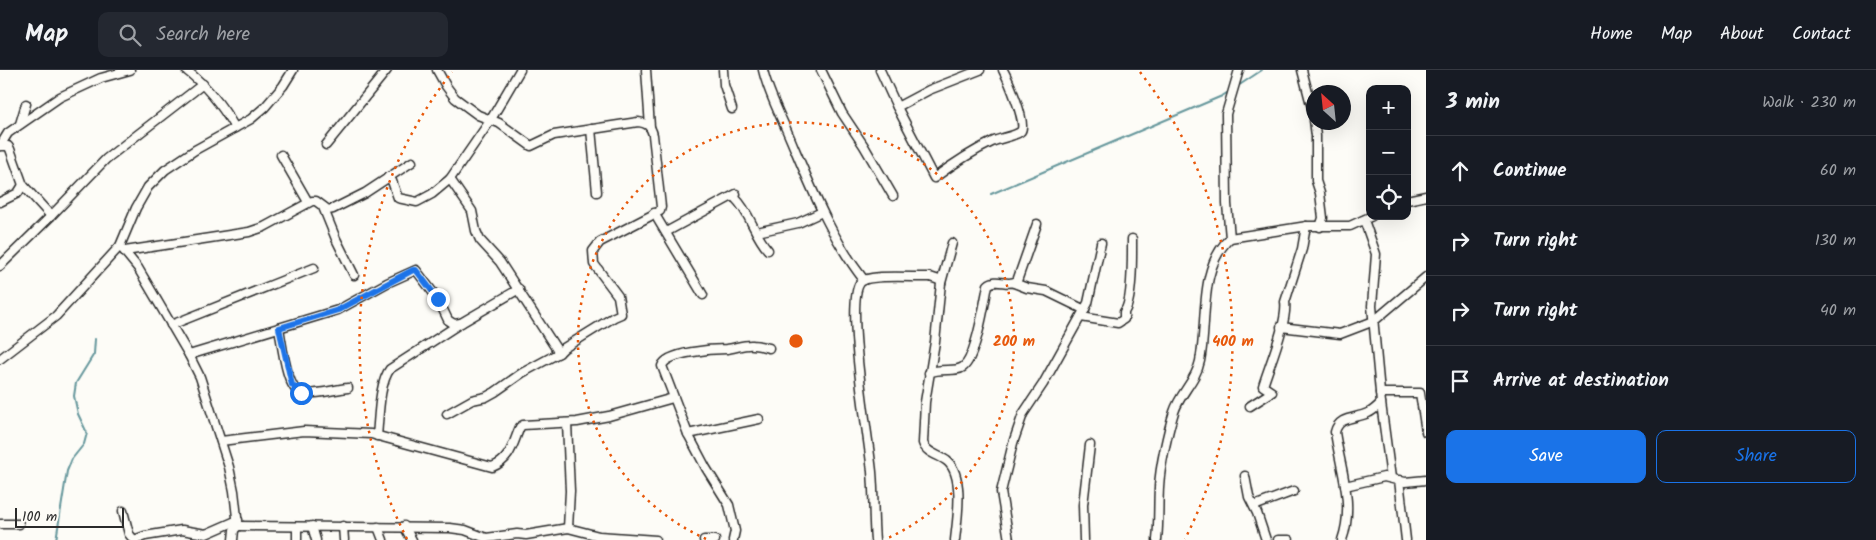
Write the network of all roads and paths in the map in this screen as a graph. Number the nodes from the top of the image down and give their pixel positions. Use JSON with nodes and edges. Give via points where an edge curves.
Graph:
{"nodes":[{"id":1,"x":130,"y":70,"type":"edge"},
{"id":2,"x":186,"y":70,"type":"edge"},
{"id":3,"x":293,"y":70,"type":"edge"},
{"id":4,"x":386,"y":70,"type":"edge"},
{"id":5,"x":436,"y":70,"type":"edge"},
{"id":6,"x":520,"y":70,"type":"edge"},
{"id":7,"x":646,"y":70,"type":"edge"},
{"id":8,"x":723,"y":70,"type":"edge"},
{"id":9,"x":763,"y":70,"type":"edge"},
{"id":10,"x":821,"y":70,"type":"edge"},
{"id":11,"x":880,"y":70,"type":"edge"},
{"id":12,"x":980,"y":70,"type":"edge"},
{"id":13,"x":1004,"y":70,"type":"edge"},
{"id":14,"x":1239,"y":70,"type":"edge"},
{"id":15,"x":1302,"y":70,"type":"edge"},
{"id":16,"x":107,"y":73,"type":"edge"},
{"id":17,"x":203,"y":84,"type":"junction"},
{"id":18,"x":1306,"y":85,"type":"edge"},
{"id":19,"x":26,"y":104,"type":"dead end"},
{"id":20,"x":897,"y":107,"type":"junction"},
{"id":21,"x":732,"y":109,"type":"dead end"},
{"id":22,"x":490,"y":120,"type":"junction"},
{"id":23,"x":20,"y":124,"type":"junction"},
{"id":24,"x":650,"y":127,"type":"junction"},
{"id":25,"x":235,"y":128,"type":"junction"},
{"id":26,"x":591,"y":129,"type":"junction"},
{"id":27,"x":1315,"y":130,"type":"edge"},
{"id":28,"x":326,"y":145,"type":"dead end"},
{"id":29,"x":0,"y":146,"type":"edge"},
{"id":30,"x":281,"y":155,"type":"dead end"},
{"id":31,"x":412,"y":162,"type":"dead end"},
{"id":32,"x":388,"y":177,"type":"junction"},
{"id":33,"x":450,"y":179,"type":"junction"},
{"id":34,"x":23,"y":185,"type":"junction"},
{"id":35,"x":597,"y":192,"type":"dead end"},
{"id":36,"x":893,"y":196,"type":"dead end"},
{"id":37,"x":1426,"y":196,"type":"edge"},
{"id":38,"x":1411,"y":199,"type":"edge"},
{"id":39,"x":0,"y":202,"type":"edge"},
{"id":40,"x":308,"y":202,"type":"junction"},
{"id":41,"x":323,"y":207,"type":"junction"},
{"id":42,"x":822,"y":212,"type":"junction"},
{"id":43,"x":654,"y":213,"type":"junction"},
{"id":44,"x":51,"y":216,"type":"junction"},
{"id":45,"x":1364,"y":220,"type":"joint"},
{"id":46,"x":1037,"y":224,"type":"dead end"},
{"id":47,"x":1306,"y":226,"type":"junction"},
{"id":48,"x":1320,"y":226,"type":"junction"},
{"id":49,"x":666,"y":232,"type":"junction"},
{"id":50,"x":757,"y":232,"type":"junction"},
{"id":51,"x":1230,"y":238,"type":"junction"},
{"id":52,"x":1132,"y":239,"type":"dead end"},
{"id":53,"x":952,"y":243,"type":"dead end"},
{"id":54,"x":1101,"y":243,"type":"dead end"},
{"id":55,"x":123,"y":248,"type":"junction"},
{"id":56,"x":768,"y":250,"type":"dead end"},
{"id":57,"x":0,"y":266,"type":"edge"},
{"id":58,"x":314,"y":268,"type":"dead end"},
{"id":59,"x":354,"y":275,"type":"dead end"},
{"id":60,"x":1426,"y":277,"type":"edge"},
{"id":61,"x":864,"y":280,"type":"junction"},
{"id":62,"x":940,"y":283,"type":"junction"},
{"id":63,"x":1014,"y":283,"type":"junction"},
{"id":64,"x":519,"y":289,"type":"junction"},
{"id":65,"x":703,"y":295,"type":"dead end"},
{"id":66,"x":1083,"y":314,"type":"junction"},
{"id":67,"x":1374,"y":321,"type":"junction"},
{"id":68,"x":461,"y":323,"type":"junction"},
{"id":69,"x":171,"y":325,"type":"junction"},
{"id":70,"x":1281,"y":327,"type":"junction"},
{"id":71,"x":279,"y":328,"type":"junction"},
{"id":72,"x":769,"y":348,"type":"dead end"},
{"id":73,"x":559,"y":353,"type":"junction"},
{"id":74,"x":189,"y":355,"type":"junction"},
{"id":75,"x":0,"y":359,"type":"edge"},
{"id":76,"x":929,"y":373,"type":"junction"},
{"id":77,"x":348,"y":388,"type":"dead end"},
{"id":78,"x":1423,"y":392,"type":"edge"},
{"id":79,"x":1380,"y":393,"type":"junction"},
{"id":80,"x":673,"y":398,"type":"junction"},
{"id":81,"x":1381,"y":403,"type":"junction"},
{"id":82,"x":1250,"y":406,"type":"dead end"},
{"id":83,"x":447,"y":414,"type":"dead end"},
{"id":84,"x":759,"y":419,"type":"dead end"},
{"id":85,"x":567,"y":423,"type":"junction"},
{"id":86,"x":1426,"y":432,"type":"edge"},
{"id":87,"x":688,"y":434,"type":"junction"},
{"id":88,"x":376,"y":436,"type":"junction"},
{"id":89,"x":221,"y":441,"type":"junction"},
{"id":90,"x":1090,"y":445,"type":"dead end"},
{"id":91,"x":1245,"y":476,"type":"dead end"},
{"id":92,"x":1391,"y":478,"type":"junction"},
{"id":93,"x":1400,"y":480,"type":"junction"},
{"id":94,"x":1426,"y":480,"type":"edge"},
{"id":95,"x":1345,"y":486,"type":"junction"},
{"id":96,"x":1294,"y":492,"type":"dead end"},
{"id":97,"x":1254,"y":506,"type":"junction"},
{"id":98,"x":123,"y":511,"type":"dead end"},
{"id":99,"x":238,"y":523,"type":"junction"},
{"id":100,"x":0,"y":524,"type":"edge"},
{"id":101,"x":19,"y":524,"type":"dead end"},
{"id":102,"x":312,"y":526,"type":"junction"},
{"id":103,"x":343,"y":526,"type":"junction"},
{"id":104,"x":404,"y":526,"type":"junction"},
{"id":105,"x":297,"y":527,"type":"junction"},
{"id":106,"x":378,"y":527,"type":"junction"},
{"id":107,"x":568,"y":528,"type":"junction"},
{"id":108,"x":510,"y":535,"type":"junction"},
{"id":109,"x":528,"y":537,"type":"edge"},
{"id":110,"x":134,"y":540,"type":"edge"},
{"id":111,"x":233,"y":540,"type":"edge"},
{"id":112,"x":297,"y":540,"type":"edge"},
{"id":113,"x":316,"y":540,"type":"edge"},
{"id":114,"x":344,"y":540,"type":"edge"},
{"id":115,"x":383,"y":540,"type":"edge"},
{"id":116,"x":412,"y":540,"type":"edge"},
{"id":117,"x":503,"y":540,"type":"edge"},
{"id":118,"x":656,"y":540,"type":"edge"},
{"id":119,"x":704,"y":540,"type":"edge"},
{"id":120,"x":716,"y":540,"type":"edge"},
{"id":121,"x":733,"y":540,"type":"edge"},
{"id":122,"x":875,"y":540,"type":"edge"},
{"id":123,"x":956,"y":540,"type":"edge"},
{"id":124,"x":1009,"y":540,"type":"edge"},
{"id":125,"x":1084,"y":540,"type":"edge"},
{"id":126,"x":1157,"y":540,"type":"edge"},
{"id":127,"x":1266,"y":540,"type":"edge"},
{"id":128,"x":1278,"y":540,"type":"edge"},
{"id":129,"x":1289,"y":540,"type":"edge"},
{"id":130,"x":1342,"y":540,"type":"edge"},
{"id":131,"x":1406,"y":540,"type":"edge"}],
"edges":[{"from":1,"to":16,"type":"street"},
{"from":2,"to":17,"type":"street"},
{"from":3,"to":25,"type":"street","via":[[265,107]]},
{"from":4,"to":28,"type":"street"},
{"from":5,"to":22,"type":"street","via":[[455,98]]},
{"from":6,"to":22,"type":"street"},
{"from":7,"to":24,"type":"street"},
{"from":8,"to":21,"type":"street"},
{"from":9,"to":42,"type":"street","via":[[778,113]]},
{"from":10,"to":36,"type":"street","via":[[842,113]]},
{"from":11,"to":20,"type":"street"},
{"from":12,"to":20,"type":"street"},
{"from":13,"to":20,"type":"street","via":[[1022,117],[1021,131],[994,140],[964,156],[934,178]]},
{"from":14,"to":51,"type":"street","via":[[1226,120]]},
{"from":15,"to":18,"type":"street"},
{"from":16,"to":23,"type":"street","via":[[60,97]]},
{"from":17,"to":25,"type":"street","via":[[220,103]]},
{"from":17,"to":44,"type":"street","via":[[106,158]]},
{"from":19,"to":23,"type":"street"},
{"from":22,"to":26,"type":"street","via":[[531,146],[554,135]]},
{"from":22,"to":33,"type":"street"},
{"from":23,"to":29,"type":"street","via":[[8,133]]},
{"from":24,"to":26,"type":"street","via":[[638,122]]},
{"from":24,"to":43,"type":"street","via":[[661,208]]},
{"from":25,"to":55,"type":"street","via":[[165,170],[148,187],[136,208]]},
{"from":26,"to":35,"type":"street"},
{"from":27,"to":48,"type":"street"},
{"from":29,"to":34,"type":"street","via":[[10,149]]},
{"from":30,"to":40,"type":"street"},
{"from":31,"to":32,"type":"street"},
{"from":32,"to":33,"type":"street","via":[[398,198],[417,202]]},
{"from":32,"to":41,"type":"street","via":[[333,209]]},
{"from":33,"to":64,"type":"street","via":[[472,211],[480,240]]},
{"from":34,"to":39,"type":"street","via":[[18,193]]},
{"from":34,"to":44,"type":"street"},
{"from":37,"to":38,"type":"street"},
{"from":40,"to":41,"type":"street","via":[[313,200]]},
{"from":40,"to":55,"type":"street","via":[[249,232]]},
{"from":41,"to":59,"type":"street"},
{"from":42,"to":50,"type":"street","via":[[798,223]]},
{"from":42,"to":61,"type":"street","via":[[846,257]]},
{"from":43,"to":49,"type":"street"},
{"from":43,"to":73,"type":"street","via":[[594,247],[594,264],[618,296],[621,314]]},
{"from":44,"to":57,"type":"street"},
{"from":45,"to":48,"type":"street","via":[[1350,226]]},
{"from":45,"to":67,"type":"street","via":[[1376,254]]},
{"from":46,"to":63,"type":"street"},
{"from":47,"to":48,"type":"street"},
{"from":47,"to":51,"type":"street"},
{"from":47,"to":70,"type":"street"},
{"from":49,"to":50,"type":"street","via":[[736,194],[735,198]]},
{"from":49,"to":65,"type":"street"},
{"from":50,"to":56,"type":"street"},
{"from":51,"to":126,"type":"street","via":[[1216,256],[1209,276],[1198,370],[1177,403],[1172,418],[1159,484]]},
{"from":52,"to":66,"type":"street","via":[[1130,285],[1124,320],[1118,323]]},
{"from":53,"to":62,"type":"street"},
{"from":54,"to":66,"type":"street"},
{"from":55,"to":69,"type":"street"},
{"from":55,"to":75,"type":"street","via":[[56,316]]},
{"from":58,"to":69,"type":"street"},
{"from":60,"to":67,"type":"street"},
{"from":61,"to":62,"type":"street","via":[[869,277],[930,277]]},
{"from":61,"to":122,"type":"street","via":[[858,286],[854,305],[872,471]]},
{"from":62,"to":76,"type":"street"},
{"from":63,"to":66,"type":"street","via":[[1046,291]]},
{"from":63,"to":76,"type":"street","via":[[996,281],[988,285],[978,334],[967,364],[959,369],[937,369]]},
{"from":64,"to":68,"type":"street"},
{"from":64,"to":73,"type":"street"},
{"from":66,"to":124,"type":"street","via":[[1023,414],[1013,443],[1001,492]]},
{"from":67,"to":70,"type":"street","via":[[1340,334]]},
{"from":67,"to":79,"type":"street"},
{"from":68,"to":71,"type":"street","via":[[454,324],[448,320],[438,299],[416,270],[338,310]]},
{"from":68,"to":88,"type":"street","via":[[386,374]]},
{"from":69,"to":74,"type":"street"},
{"from":70,"to":82,"type":"street","via":[[1263,386],[1272,392]]},
{"from":71,"to":74,"type":"street"},
{"from":71,"to":77,"type":"street","via":[[288,374],[295,389],[308,393]]},
{"from":72,"to":80,"type":"street","via":[[753,345],[713,348],[669,358],[662,366]]},
{"from":73,"to":83,"type":"street","via":[[496,392],[472,400]]},
{"from":74,"to":89,"type":"street","via":[[200,377]]},
{"from":76,"to":123,"type":"street","via":[[924,402],[923,443],[926,449],[949,463],[954,472],[958,488]]},
{"from":78,"to":79,"type":"street"},
{"from":78,"to":86,"type":"street"},
{"from":79,"to":81,"type":"street"},
{"from":80,"to":85,"type":"street","via":[[609,416]]},
{"from":80,"to":87,"type":"street"},
{"from":81,"to":92,"type":"street"},
{"from":81,"to":95,"type":"street","via":[[1371,412],[1340,421],[1336,426]]},
{"from":84,"to":87,"type":"street"},
{"from":85,"to":88,"type":"street","via":[[523,425],[506,459],[492,467]]},
{"from":85,"to":107,"type":"street"},
{"from":87,"to":121,"type":"street","via":[[729,505]]},
{"from":88,"to":89,"type":"street","via":[[304,431]]},
{"from":89,"to":99,"type":"street","via":[[234,491]]},
{"from":90,"to":125,"type":"street","via":[[1083,505]]},
{"from":91,"to":97,"type":"street"},
{"from":92,"to":93,"type":"street"},
{"from":92,"to":95,"type":"street"},
{"from":93,"to":94,"type":"street"},
{"from":93,"to":131,"type":"street"},
{"from":95,"to":130,"type":"street","via":[[1347,522]]},
{"from":96,"to":97,"type":"street"},
{"from":97,"to":127,"type":"street"},
{"from":98,"to":110,"type":"street","via":[[129,534]]},
{"from":99,"to":105,"type":"street"},
{"from":99,"to":110,"type":"street","via":[[206,534],[182,530]]},
{"from":99,"to":111,"type":"street"},
{"from":100,"to":101,"type":"street"},
{"from":102,"to":103,"type":"street"},
{"from":102,"to":105,"type":"street"},
{"from":102,"to":113,"type":"street"},
{"from":103,"to":106,"type":"street"},
{"from":103,"to":114,"type":"street"},
{"from":104,"to":106,"type":"street"},
{"from":104,"to":108,"type":"street","via":[[465,530],[486,538]]},
{"from":104,"to":116,"type":"street"},
{"from":105,"to":112,"type":"street"},
{"from":106,"to":115,"type":"street"},
{"from":107,"to":109,"type":"street"},
{"from":107,"to":118,"type":"street","via":[[599,536]]},
{"from":108,"to":109,"type":"street"},
{"from":108,"to":117,"type":"street"},
{"from":119,"to":120,"type":"street"},
{"from":128,"to":129,"type":"street"}]}
